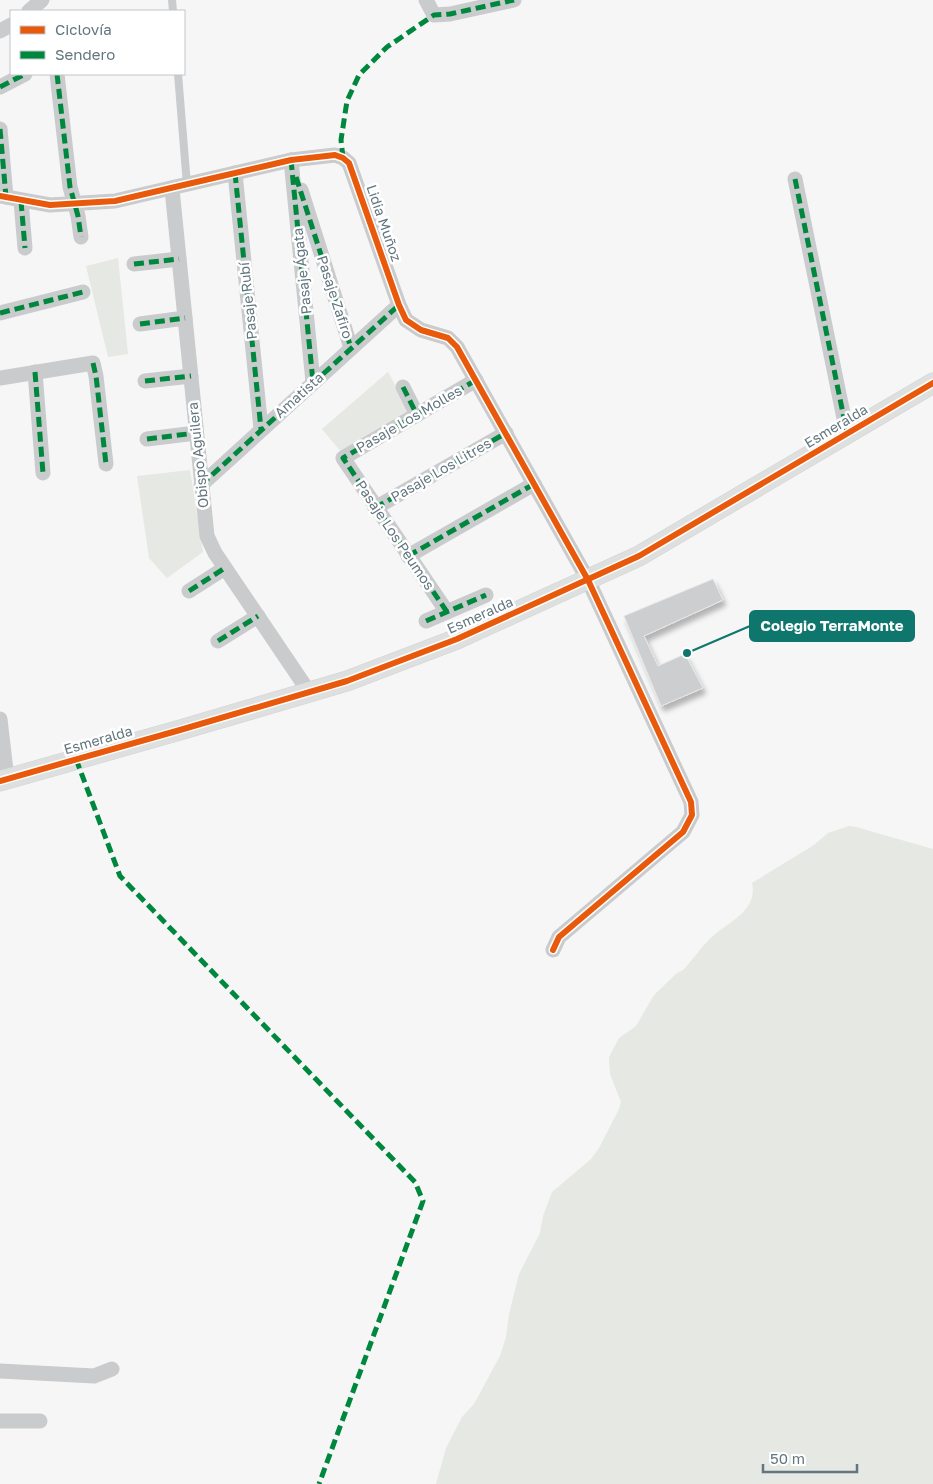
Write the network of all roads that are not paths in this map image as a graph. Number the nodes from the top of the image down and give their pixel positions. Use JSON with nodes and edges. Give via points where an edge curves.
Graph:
{"nodes":[{"id":1,"x":42,"y":0,"type":"edge"},
{"id":2,"x":426,"y":0,"type":"edge"},
{"id":3,"x":514,"y":0,"type":"edge"},
{"id":4,"x":30,"y":10,"type":"edge"},
{"id":5,"x":23,"y":75,"type":"edge"},
{"id":6,"x":57,"y":75,"type":"edge"},
{"id":7,"x":178,"y":75,"type":"edge"},
{"id":8,"x":0,"y":87,"type":"edge"},
{"id":9,"x":0,"y":129,"type":"edge"},
{"id":10,"x":291,"y":160,"type":"junction"},
{"id":11,"x":235,"y":173,"type":"junction"},
{"id":12,"x":795,"y":179,"type":"dead end"},
{"id":13,"x":179,"y":187,"type":"junction"},
{"id":14,"x":9,"y":198,"type":"edge"},
{"id":15,"x":75,"y":205,"type":"junction"},
{"id":16,"x":81,"y":237,"type":"dead end"},
{"id":17,"x":25,"y":248,"type":"dead end"},
{"id":18,"x":179,"y":260,"type":"junction"},
{"id":19,"x":134,"y":264,"type":"dead end"},
{"id":20,"x":83,"y":292,"type":"dead end"},
{"id":21,"x":398,"y":305,"type":"junction"},
{"id":22,"x":0,"y":313,"type":"edge"},
{"id":23,"x":185,"y":318,"type":"junction"},
{"id":24,"x":140,"y":324,"type":"dead end"},
{"id":25,"x":351,"y":348,"type":"junction"},
{"id":26,"x":35,"y":372,"type":"junction"},
{"id":27,"x":190,"y":376,"type":"junction"},
{"id":28,"x":0,"y":378,"type":"edge"},
{"id":29,"x":476,"y":380,"type":"junction"},
{"id":30,"x":145,"y":381,"type":"dead end"},
{"id":31,"x":313,"y":382,"type":"junction"},
{"id":32,"x":933,"y":383,"type":"edge"},
{"id":33,"x":403,"y":387,"type":"dead end"},
{"id":34,"x":417,"y":415,"type":"junction"},
{"id":35,"x":261,"y":430,"type":"junction"},
{"id":36,"x":196,"y":433,"type":"junction"},
{"id":37,"x":506,"y":433,"type":"junction"},
{"id":38,"x":848,"y":433,"type":"junction"},
{"id":39,"x":147,"y":439,"type":"dead end"},
{"id":40,"x":343,"y":458,"type":"joint"},
{"id":41,"x":106,"y":464,"type":"dead end"},
{"id":42,"x":43,"y":473,"type":"dead end"},
{"id":43,"x":534,"y":484,"type":"junction"},
{"id":44,"x":201,"y":485,"type":"junction"},
{"id":45,"x":375,"y":508,"type":"junction"},
{"id":46,"x":408,"y":556,"type":"junction"},
{"id":47,"x":225,"y":568,"type":"junction"},
{"id":48,"x":588,"y":580,"type":"junction"},
{"id":49,"x":190,"y":591,"type":"dead end"},
{"id":50,"x":486,"y":595,"type":"dead end"},
{"id":51,"x":447,"y":612,"type":"junction"},
{"id":52,"x":258,"y":616,"type":"junction"},
{"id":53,"x":426,"y":621,"type":"dead end"},
{"id":54,"x":218,"y":641,"type":"dead end"},
{"id":55,"x":309,"y":692,"type":"junction"},
{"id":56,"x":0,"y":720,"type":"edge"},
{"id":57,"x":4,"y":780,"type":"edge"},
{"id":58,"x":553,"y":950,"type":"dead end"},
{"id":59,"x":112,"y":1369,"type":"dead end"},
{"id":60,"x":0,"y":1371,"type":"edge"},
{"id":61,"x":0,"y":1421,"type":"edge"},
{"id":62,"x":40,"y":1421,"type":"dead end"}],
"edges":[{"from":1,"to":4,"type":"street"},
{"from":2,"to":3,"type":"street","via":[[434,15]]},
{"from":5,"to":8,"type":"street"},
{"from":6,"to":15,"type":"street","via":[[70,187]]},
{"from":7,"to":13,"type":"lane"},
{"from":9,"to":14,"type":"street"},
{"from":10,"to":11,"type":"street","name":"Lidia Muñoz"},
{"from":10,"to":21,"type":"street","name":"Lidia Muñoz","via":[[335,155],[348,163]]},
{"from":10,"to":25,"type":"street","name":"Pasaje Zafiro"},
{"from":10,"to":31,"type":"street","name":"Pasaje Ágata"},
{"from":11,"to":13,"type":"street","name":"Lidia Muñoz"},
{"from":11,"to":35,"type":"street","name":"Pasaje Rubí"},
{"from":12,"to":38,"type":"street"},
{"from":13,"to":15,"type":"street","name":"Lidia Muñoz","via":[[115,201]]},
{"from":13,"to":18,"type":"street","name":"Obispo Aguilera"},
{"from":14,"to":15,"type":"street","name":"Lidia Muñoz","via":[[50,205]]},
{"from":14,"to":17,"type":"street"},
{"from":15,"to":16,"type":"street"},
{"from":18,"to":19,"type":"street"},
{"from":18,"to":23,"type":"street","name":"Obispo Aguilera"},
{"from":20,"to":22,"type":"street"},
{"from":21,"to":25,"type":"street","name":"Amatista"},
{"from":21,"to":29,"type":"street","name":"Lidia Muñoz","via":[[406,320],[421,330],[448,338]]},
{"from":23,"to":24,"type":"street"},
{"from":23,"to":27,"type":"street","name":"Obispo Aguilera"},
{"from":25,"to":31,"type":"street","name":"Amatista"},
{"from":26,"to":28,"type":"street"},
{"from":26,"to":41,"type":"street","via":[[93,363]]},
{"from":26,"to":42,"type":"street"},
{"from":27,"to":30,"type":"street"},
{"from":27,"to":36,"type":"street","name":"Obispo Aguilera"},
{"from":29,"to":34,"type":"street","name":"Pasaje Los Molles"},
{"from":29,"to":37,"type":"street","name":"Lidia Muñoz"},
{"from":31,"to":35,"type":"street","name":"Amatista"},
{"from":32,"to":38,"type":"street","name":"Esmeralda"},
{"from":33,"to":34,"type":"street"},
{"from":34,"to":40,"type":"street","name":"Pasaje Los Molles"},
{"from":35,"to":44,"type":"street","name":"Amatista"},
{"from":36,"to":39,"type":"street"},
{"from":36,"to":44,"type":"street","name":"Obispo Aguilera"},
{"from":37,"to":43,"type":"street","name":"Lidia Muñoz"},
{"from":37,"to":45,"type":"street","name":"Pasaje Los Litres"},
{"from":38,"to":48,"type":"street","name":"Esmeralda","via":[[665,542]]},
{"from":40,"to":45,"type":"street","name":"Pasaje Los Peumos"},
{"from":43,"to":46,"type":"street"},
{"from":43,"to":48,"type":"street","name":"Lidia Muñoz"},
{"from":44,"to":47,"type":"street","name":"Obispo Aguilera","via":[[207,536]]},
{"from":45,"to":46,"type":"street","name":"Pasaje Los Peumos"},
{"from":46,"to":51,"type":"street","name":"Pasaje Los Peumos"},
{"from":47,"to":49,"type":"street"},
{"from":47,"to":52,"type":"street","name":"Obispo Aguilera"},
{"from":48,"to":55,"type":"street","name":"Esmeralda","via":[[421,654]]},
{"from":48,"to":58,"type":"street","name":"Lidia Muñoz","via":[[691,802],[692,815],[683,832],[559,936]]},
{"from":50,"to":51,"type":"street"},
{"from":51,"to":53,"type":"street"},
{"from":52,"to":54,"type":"street"},
{"from":52,"to":55,"type":"street","name":"Obispo Aguilera"},
{"from":55,"to":57,"type":"street","name":"Esmeralda"},
{"from":56,"to":57,"type":"street"},
{"from":59,"to":60,"type":"street","via":[[94,1376]]},
{"from":61,"to":62,"type":"street"}]}
